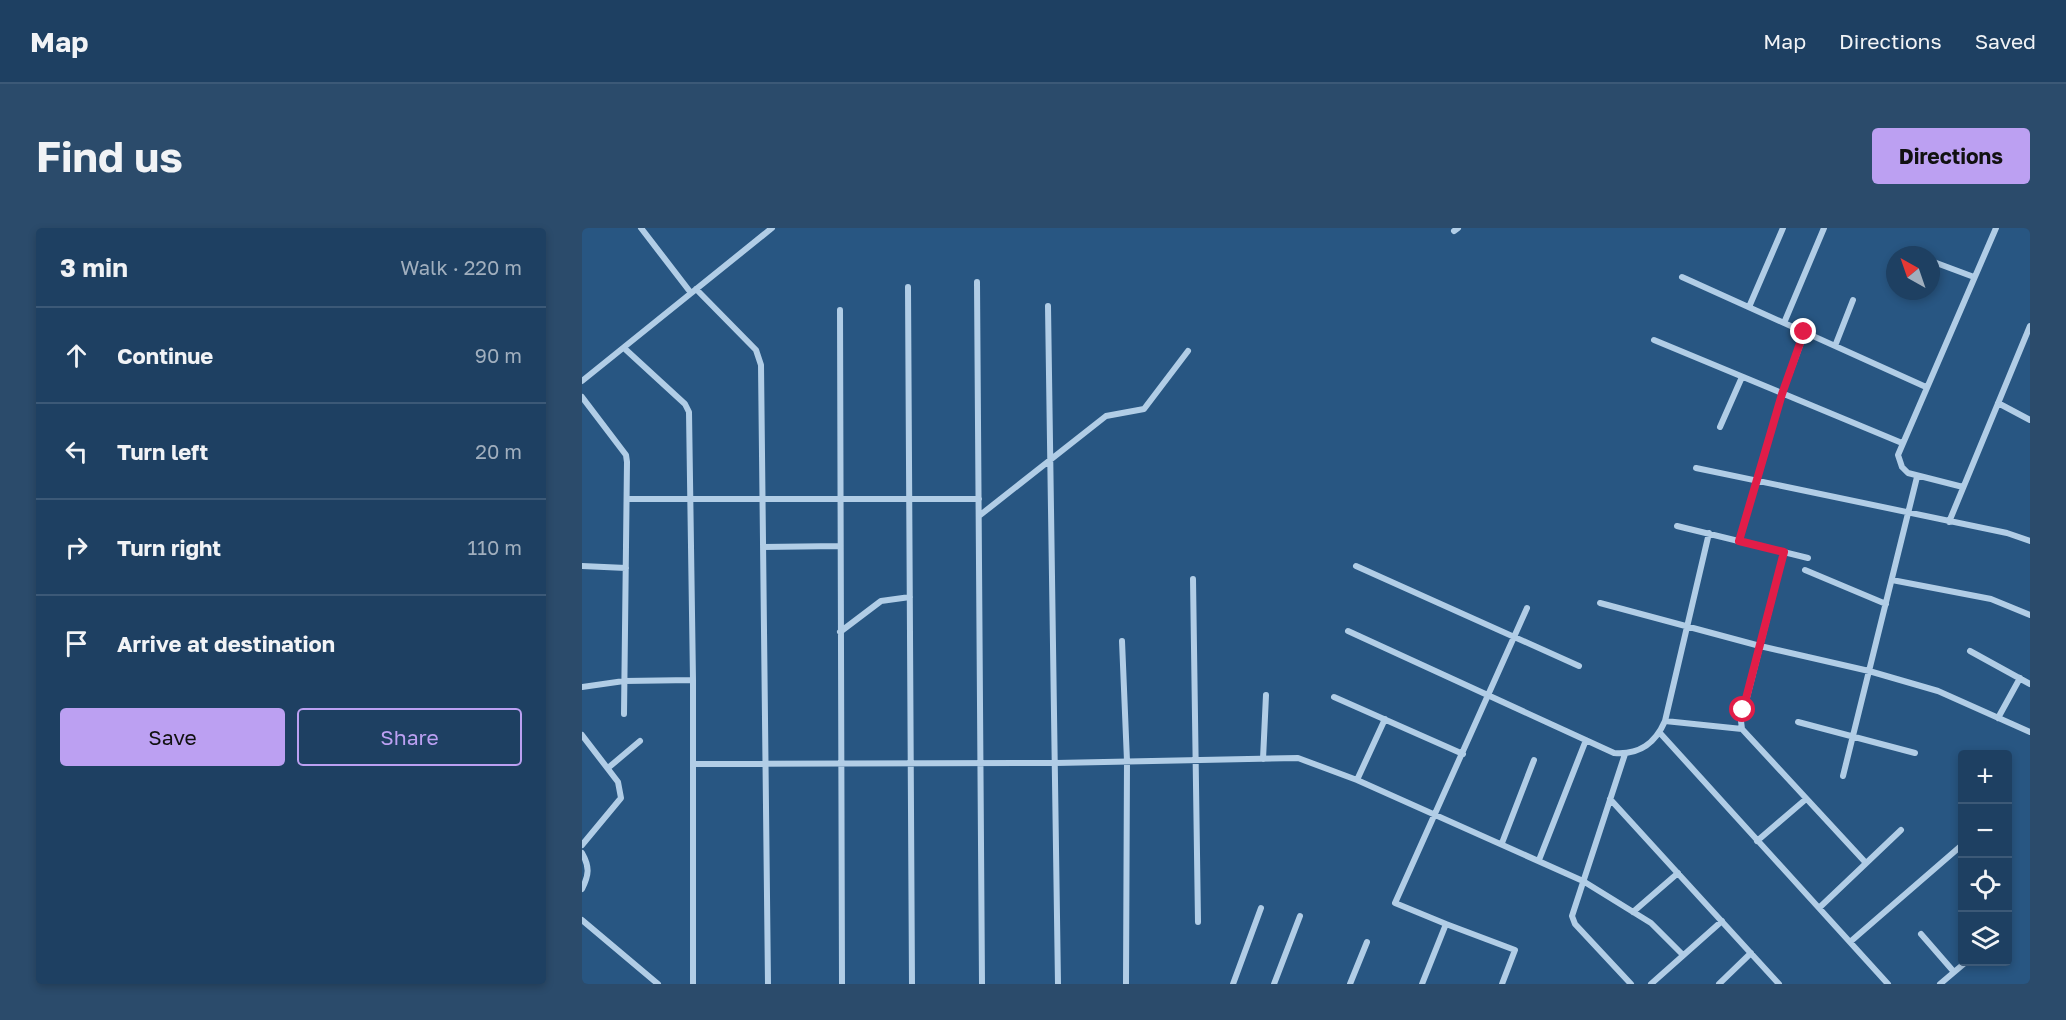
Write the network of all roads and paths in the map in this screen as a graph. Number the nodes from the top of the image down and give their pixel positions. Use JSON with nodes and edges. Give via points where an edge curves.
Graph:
{"nodes":[{"id":1,"x":641,"y":228,"type":"edge"},
{"id":2,"x":772,"y":228,"type":"edge"},
{"id":3,"x":1783,"y":228,"type":"edge"},
{"id":4,"x":1824,"y":228,"type":"edge"},
{"id":5,"x":1996,"y":228,"type":"edge"},
{"id":6,"x":1940,"y":264,"type":"edge"},
{"id":7,"x":1682,"y":277,"type":"dead end"},
{"id":8,"x":1974,"y":277,"type":"junction"},
{"id":9,"x":977,"y":282,"type":"dead end"},
{"id":10,"x":908,"y":287,"type":"dead end"},
{"id":11,"x":694,"y":291,"type":"junction"},
{"id":12,"x":1853,"y":300,"type":"dead end"},
{"id":13,"x":1048,"y":306,"type":"dead end"},
{"id":14,"x":1749,"y":307,"type":"junction"},
{"id":15,"x":840,"y":310,"type":"dead end"},
{"id":16,"x":1784,"y":323,"type":"junction"},
{"id":17,"x":2030,"y":326,"type":"edge"},
{"id":18,"x":1804,"y":332,"type":"junction"},
{"id":19,"x":1654,"y":340,"type":"dead end"},
{"id":20,"x":2027,"y":340,"type":"edge"},
{"id":21,"x":1835,"y":346,"type":"junction"},
{"id":22,"x":624,"y":348,"type":"junction"},
{"id":23,"x":1188,"y":351,"type":"dead end"},
{"id":24,"x":1742,"y":377,"type":"junction"},
{"id":25,"x":582,"y":381,"type":"edge"},
{"id":26,"x":1926,"y":387,"type":"junction"},
{"id":27,"x":1782,"y":394,"type":"junction"},
{"id":28,"x":582,"y":397,"type":"edge"},
{"id":29,"x":1998,"y":403,"type":"junction"},
{"id":30,"x":2030,"y":420,"type":"edge"},
{"id":31,"x":1720,"y":427,"type":"dead end"},
{"id":32,"x":1902,"y":443,"type":"junction"},
{"id":33,"x":1051,"y":458,"type":"junction"},
{"id":34,"x":1696,"y":468,"type":"dead end"},
{"id":35,"x":1917,"y":477,"type":"junction"},
{"id":36,"x":1757,"y":479,"type":"junction"},
{"id":37,"x":1963,"y":487,"type":"junction"},
{"id":38,"x":627,"y":499,"type":"junction"},
{"id":39,"x":690,"y":499,"type":"junction"},
{"id":40,"x":762,"y":499,"type":"junction"},
{"id":41,"x":840,"y":499,"type":"junction"},
{"id":42,"x":909,"y":499,"type":"junction"},
{"id":43,"x":979,"y":499,"type":"junction"},
{"id":44,"x":1908,"y":513,"type":"junction"},
{"id":45,"x":979,"y":516,"type":"junction"},
{"id":46,"x":1949,"y":522,"type":"junction"},
{"id":47,"x":1677,"y":526,"type":"dead end"},
{"id":48,"x":1709,"y":533,"type":"junction"},
{"id":49,"x":1739,"y":541,"type":"junction"},
{"id":50,"x":2030,"y":541,"type":"edge"},
{"id":51,"x":840,"y":546,"type":"junction"},
{"id":52,"x":763,"y":547,"type":"junction"},
{"id":53,"x":1784,"y":552,"type":"junction"},
{"id":54,"x":1808,"y":558,"type":"dead end"},
{"id":55,"x":582,"y":566,"type":"edge"},
{"id":56,"x":1356,"y":566,"type":"dead end"},
{"id":57,"x":626,"y":568,"type":"junction"},
{"id":58,"x":1805,"y":570,"type":"dead end"},
{"id":59,"x":1193,"y":579,"type":"dead end"},
{"id":60,"x":1892,"y":580,"type":"junction"},
{"id":61,"x":910,"y":597,"type":"junction"},
{"id":62,"x":1600,"y":603,"type":"dead end"},
{"id":63,"x":1886,"y":604,"type":"junction"},
{"id":64,"x":1527,"y":608,"type":"dead end"},
{"id":65,"x":2030,"y":615,"type":"edge"},
{"id":66,"x":1687,"y":627,"type":"junction"},
{"id":67,"x":1348,"y":631,"type":"dead end"},
{"id":68,"x":840,"y":632,"type":"junction"},
{"id":69,"x":1514,"y":637,"type":"junction"},
{"id":70,"x":1122,"y":641,"type":"dead end"},
{"id":71,"x":1760,"y":646,"type":"junction"},
{"id":72,"x":1970,"y":651,"type":"dead end"},
{"id":73,"x":1579,"y":666,"type":"dead end"},
{"id":74,"x":1869,"y":671,"type":"junction"},
{"id":75,"x":2020,"y":678,"type":"junction"},
{"id":76,"x":693,"y":680,"type":"junction"},
{"id":77,"x":624,"y":681,"type":"junction"},
{"id":78,"x":2030,"y":684,"type":"edge"},
{"id":79,"x":582,"y":687,"type":"edge"},
{"id":80,"x":1266,"y":695,"type":"dead end"},
{"id":81,"x":1489,"y":695,"type":"junction"},
{"id":82,"x":1334,"y":697,"type":"dead end"},
{"id":83,"x":624,"y":714,"type":"dead end"},
{"id":84,"x":1998,"y":718,"type":"junction"},
{"id":85,"x":1385,"y":719,"type":"junction"},
{"id":86,"x":1665,"y":721,"type":"junction"},
{"id":87,"x":1798,"y":722,"type":"dead end"},
{"id":88,"x":1742,"y":729,"type":"junction"},
{"id":89,"x":2030,"y":732,"type":"edge"},
{"id":90,"x":1660,"y":734,"type":"junction"},
{"id":91,"x":582,"y":735,"type":"edge"},
{"id":92,"x":1853,"y":737,"type":"junction"},
{"id":93,"x":1586,"y":740,"type":"junction"},
{"id":94,"x":640,"y":741,"type":"dead end"},
{"id":95,"x":1915,"y":753,"type":"dead end"},
{"id":96,"x":1463,"y":754,"type":"junction"},
{"id":97,"x":1625,"y":754,"type":"junction"},
{"id":98,"x":1263,"y":759,"type":"junction"},
{"id":99,"x":1196,"y":760,"type":"junction"},
{"id":100,"x":1534,"y":760,"type":"dead end"},
{"id":101,"x":1127,"y":761,"type":"junction"},
{"id":102,"x":765,"y":762,"type":"junction"},
{"id":103,"x":980,"y":763,"type":"junction"},
{"id":104,"x":1056,"y":763,"type":"junction"},
{"id":105,"x":694,"y":764,"type":"junction"},
{"id":106,"x":840,"y":764,"type":"junction"},
{"id":107,"x":912,"y":764,"type":"junction"},
{"id":108,"x":608,"y":768,"type":"junction"},
{"id":109,"x":1844,"y":776,"type":"dead end"},
{"id":110,"x":1357,"y":780,"type":"junction"},
{"id":111,"x":1610,"y":799,"type":"junction"},
{"id":112,"x":1806,"y":799,"type":"junction"},
{"id":113,"x":1432,"y":815,"type":"junction"},
{"id":114,"x":1901,"y":830,"type":"dead end"},
{"id":115,"x":1757,"y":841,"type":"junction"},
{"id":116,"x":1502,"y":843,"type":"junction"},
{"id":117,"x":582,"y":845,"type":"edge"},
{"id":118,"x":1958,"y":848,"type":"edge"},
{"id":119,"x":582,"y":853,"type":"edge"},
{"id":120,"x":1539,"y":860,"type":"junction"},
{"id":121,"x":1866,"y":863,"type":"junction"},
{"id":122,"x":1678,"y":873,"type":"junction"},
{"id":123,"x":1583,"y":881,"type":"junction"},
{"id":124,"x":582,"y":889,"type":"edge"},
{"id":125,"x":1262,"y":908,"type":"dead end"},
{"id":126,"x":1819,"y":908,"type":"junction"},
{"id":127,"x":1633,"y":912,"type":"junction"},
{"id":128,"x":1300,"y":916,"type":"dead end"},
{"id":129,"x":582,"y":920,"type":"edge"},
{"id":130,"x":1722,"y":921,"type":"junction"},
{"id":131,"x":1198,"y":922,"type":"dead end"},
{"id":132,"x":1446,"y":924,"type":"junction"},
{"id":133,"x":1921,"y":934,"type":"dead end"},
{"id":134,"x":1368,"y":942,"type":"dead end"},
{"id":135,"x":1850,"y":942,"type":"junction"},
{"id":136,"x":1751,"y":953,"type":"junction"},
{"id":137,"x":1683,"y":955,"type":"junction"},
{"id":138,"x":1961,"y":966,"type":"edge"},
{"id":139,"x":1954,"y":972,"type":"junction"},
{"id":140,"x":658,"y":984,"type":"edge"},
{"id":141,"x":693,"y":984,"type":"edge"},
{"id":142,"x":768,"y":984,"type":"edge"},
{"id":143,"x":842,"y":984,"type":"edge"},
{"id":144,"x":912,"y":984,"type":"edge"},
{"id":145,"x":982,"y":984,"type":"edge"},
{"id":146,"x":1058,"y":984,"type":"edge"},
{"id":147,"x":1126,"y":984,"type":"edge"},
{"id":148,"x":1233,"y":984,"type":"edge"},
{"id":149,"x":1274,"y":984,"type":"edge"},
{"id":150,"x":1350,"y":984,"type":"edge"},
{"id":151,"x":1422,"y":984,"type":"edge"},
{"id":152,"x":1502,"y":984,"type":"edge"},
{"id":153,"x":1631,"y":984,"type":"edge"},
{"id":154,"x":1651,"y":984,"type":"edge"},
{"id":155,"x":1719,"y":984,"type":"edge"},
{"id":156,"x":1779,"y":984,"type":"edge"},
{"id":157,"x":1888,"y":984,"type":"edge"},
{"id":158,"x":1940,"y":984,"type":"edge"}],
"edges":[{"from":1,"to":11,"type":"street"},
{"from":2,"to":11,"type":"street"},
{"from":3,"to":14,"type":"street"},
{"from":4,"to":16,"type":"street"},
{"from":5,"to":8,"type":"street"},
{"from":6,"to":8,"type":"street"},
{"from":7,"to":14,"type":"street"},
{"from":8,"to":26,"type":"street"},
{"from":9,"to":43,"type":"street"},
{"from":10,"to":42,"type":"street"},
{"from":11,"to":22,"type":"street"},
{"from":11,"to":40,"type":"street","via":[[760,358]]},
{"from":12,"to":21,"type":"street"},
{"from":13,"to":33,"type":"street"},
{"from":14,"to":16,"type":"street"},
{"from":15,"to":41,"type":"street"},
{"from":16,"to":18,"type":"street"},
{"from":17,"to":20,"type":"street"},
{"from":18,"to":21,"type":"street"},
{"from":18,"to":27,"type":"street"},
{"from":19,"to":24,"type":"street"},
{"from":20,"to":29,"type":"street"},
{"from":21,"to":26,"type":"street"},
{"from":22,"to":25,"type":"street"},
{"from":22,"to":39,"type":"street","via":[[689,412]]},
{"from":23,"to":33,"type":"street","via":[[1144,410],[1106,416]]},
{"from":24,"to":27,"type":"street"},
{"from":24,"to":31,"type":"street"},
{"from":26,"to":32,"type":"street"},
{"from":27,"to":32,"type":"street"},
{"from":27,"to":36,"type":"street"},
{"from":28,"to":38,"type":"street","via":[[626,454]]},
{"from":29,"to":30,"type":"street"},
{"from":29,"to":37,"type":"street"},
{"from":32,"to":35,"type":"street","via":[[1899,461]]},
{"from":33,"to":45,"type":"street"},
{"from":33,"to":104,"type":"street"},
{"from":34,"to":36,"type":"street"},
{"from":35,"to":37,"type":"street"},
{"from":35,"to":44,"type":"street"},
{"from":36,"to":44,"type":"street"},
{"from":36,"to":49,"type":"street"},
{"from":37,"to":46,"type":"street"},
{"from":38,"to":39,"type":"street"},
{"from":38,"to":57,"type":"street"},
{"from":39,"to":40,"type":"street"},
{"from":39,"to":76,"type":"street"},
{"from":40,"to":41,"type":"street"},
{"from":40,"to":52,"type":"street"},
{"from":41,"to":42,"type":"street"},
{"from":41,"to":51,"type":"street"},
{"from":42,"to":43,"type":"street"},
{"from":42,"to":61,"type":"street"},
{"from":43,"to":45,"type":"street"},
{"from":44,"to":46,"type":"street"},
{"from":44,"to":60,"type":"street"},
{"from":45,"to":103,"type":"street"},
{"from":46,"to":50,"type":"street"},
{"from":47,"to":48,"type":"street"},
{"from":48,"to":49,"type":"street"},
{"from":48,"to":66,"type":"street"},
{"from":49,"to":53,"type":"street"},
{"from":51,"to":52,"type":"street"},
{"from":51,"to":68,"type":"street"},
{"from":52,"to":102,"type":"street"},
{"from":53,"to":54,"type":"street"},
{"from":53,"to":71,"type":"street"},
{"from":55,"to":57,"type":"street"},
{"from":56,"to":69,"type":"street"},
{"from":57,"to":77,"type":"street"},
{"from":58,"to":63,"type":"street"},
{"from":59,"to":99,"type":"street"},
{"from":60,"to":63,"type":"street"},
{"from":60,"to":65,"type":"street","via":[[1991,599]]},
{"from":61,"to":68,"type":"street","via":[[881,601]]},
{"from":61,"to":107,"type":"street"},
{"from":62,"to":66,"type":"street"},
{"from":63,"to":74,"type":"street"},
{"from":64,"to":69,"type":"street"},
{"from":66,"to":71,"type":"street"},
{"from":66,"to":86,"type":"street"},
{"from":67,"to":81,"type":"street"},
{"from":68,"to":106,"type":"street"},
{"from":69,"to":73,"type":"street"},
{"from":69,"to":81,"type":"street"},
{"from":70,"to":101,"type":"street"},
{"from":71,"to":74,"type":"street"},
{"from":71,"to":88,"type":"street"},
{"from":72,"to":75,"type":"street"},
{"from":74,"to":84,"type":"street","via":[[1938,691]]},
{"from":74,"to":92,"type":"street"},
{"from":75,"to":78,"type":"street"},
{"from":75,"to":84,"type":"street"},
{"from":76,"to":77,"type":"street"},
{"from":76,"to":105,"type":"street"},
{"from":77,"to":79,"type":"street"},
{"from":77,"to":83,"type":"street"},
{"from":80,"to":98,"type":"street"},
{"from":81,"to":93,"type":"street"},
{"from":81,"to":96,"type":"street"},
{"from":82,"to":85,"type":"street"},
{"from":84,"to":89,"type":"street"},
{"from":85,"to":96,"type":"street"},
{"from":85,"to":110,"type":"street"},
{"from":86,"to":88,"type":"street"},
{"from":86,"to":90,"type":"street"},
{"from":87,"to":92,"type":"street"},
{"from":88,"to":112,"type":"street"},
{"from":90,"to":97,"type":"street","via":[[1651,744]]},
{"from":90,"to":115,"type":"street"},
{"from":91,"to":108,"type":"street"},
{"from":92,"to":95,"type":"street"},
{"from":92,"to":109,"type":"street"},
{"from":93,"to":97,"type":"street"},
{"from":93,"to":120,"type":"street"},
{"from":94,"to":108,"type":"street"},
{"from":96,"to":113,"type":"street"},
{"from":97,"to":111,"type":"street"},
{"from":98,"to":99,"type":"street"},
{"from":98,"to":110,"type":"street","via":[[1298,758]]},
{"from":99,"to":101,"type":"street"},
{"from":99,"to":131,"type":"street"},
{"from":100,"to":116,"type":"street"},
{"from":101,"to":104,"type":"street"},
{"from":101,"to":147,"type":"street"},
{"from":102,"to":105,"type":"street"},
{"from":102,"to":106,"type":"street"},
{"from":102,"to":142,"type":"street"},
{"from":103,"to":104,"type":"street"},
{"from":103,"to":107,"type":"street"},
{"from":103,"to":145,"type":"street"},
{"from":104,"to":146,"type":"street"},
{"from":105,"to":141,"type":"street"},
{"from":106,"to":107,"type":"street"},
{"from":106,"to":143,"type":"street"},
{"from":107,"to":144,"type":"street"},
{"from":108,"to":117,"type":"street","via":[[618,782],[621,798]]},
{"from":110,"to":113,"type":"street"},
{"from":111,"to":122,"type":"street"},
{"from":111,"to":123,"type":"street"},
{"from":112,"to":115,"type":"street"},
{"from":112,"to":121,"type":"street"},
{"from":113,"to":116,"type":"street"},
{"from":113,"to":132,"type":"street","via":[[1395,903]]},
{"from":114,"to":121,"type":"street"},
{"from":115,"to":126,"type":"street"},
{"from":116,"to":120,"type":"street"},
{"from":118,"to":135,"type":"street"},
{"from":119,"to":124,"type":"street","via":[[589,875]]},
{"from":120,"to":123,"type":"street"},
{"from":121,"to":126,"type":"street"},
{"from":122,"to":127,"type":"street"},
{"from":122,"to":130,"type":"street"},
{"from":123,"to":127,"type":"street"},
{"from":123,"to":153,"type":"street","via":[[1572,921]]},
{"from":125,"to":148,"type":"street"},
{"from":126,"to":135,"type":"street"},
{"from":127,"to":137,"type":"street"},
{"from":128,"to":149,"type":"street"},
{"from":129,"to":140,"type":"street"},
{"from":130,"to":136,"type":"street"},
{"from":130,"to":137,"type":"street"},
{"from":132,"to":151,"type":"street"},
{"from":132,"to":152,"type":"street","via":[[1515,950]]},
{"from":133,"to":139,"type":"street"},
{"from":134,"to":150,"type":"street"},
{"from":135,"to":157,"type":"street"},
{"from":136,"to":155,"type":"street"},
{"from":136,"to":156,"type":"street"},
{"from":137,"to":154,"type":"street"},
{"from":138,"to":139,"type":"street"},
{"from":139,"to":158,"type":"street"}]}
